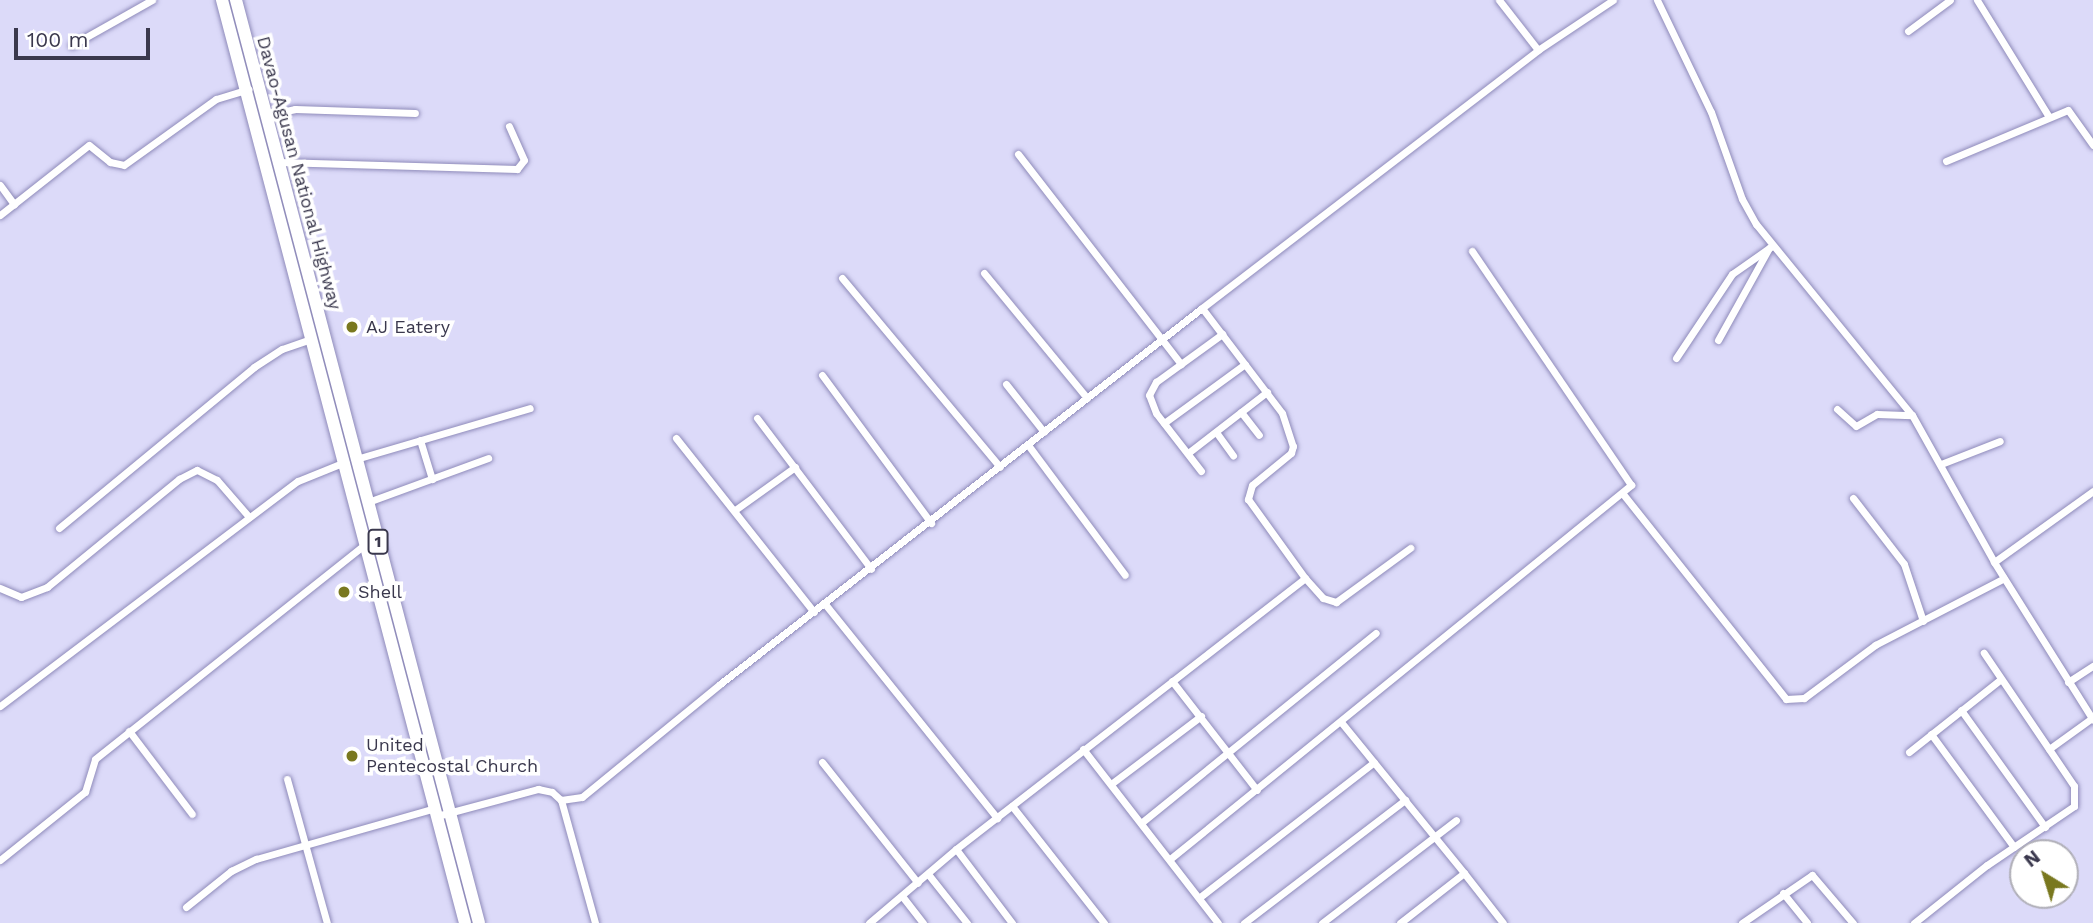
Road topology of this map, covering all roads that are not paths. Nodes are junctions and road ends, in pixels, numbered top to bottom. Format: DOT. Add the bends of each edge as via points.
graph roads {
  1 [pos="152,0"];
  2 [pos="222,0"];
  3 [pos="236,0"];
  4 [pos="1499,0"];
  5 [pos="1613,0"];
  6 [pos="1657,0"];
  7 [pos="1950,0"];
  8 [pos="1977,0"];
  9 [pos="1908,31"];
  10 [pos="72,45"];
  11 [pos="1538,50"];
  12 [pos="259,86"];
  13 [pos="246,90"];
  14 [pos="415,113"];
  15 [pos="267,115"];
  16 [pos="2049,117"];
  17 [pos="509,126"];
  18 [pos="2093,145"];
  19 [pos="1018,154"];
  20 [pos="1946,161"];
  21 [pos="279,162"];
  22 [pos="0,185"];
  23 [pos="14,204"];
  24 [pos="0,215"];
  25 [pos="1770,247"];
  26 [pos="1472,251"];
  27 [pos="984,273"];
  28 [pos="842,278"];
  29 [pos="307,300"];
  30 [pos="1202,308"];
  31 [pos="1222,334"];
  32 [pos="311,339"];
  33 [pos="1718,340"];
  34 [pos="1162,341"];
  35 [pos="1676,358"];
  36 [pos="1181,363"];
  37 [pos="1245,364"];
  38 [pos="822,374"];
  39 [pos="1006,384"];
  40 [pos="1267,392"];
  41 [pos="1087,398"];
  42 [pos="530,408"];
  43 [pos="1837,409"];
  44 [pos="1241,412"];
  45 [pos="1912,415"];
  46 [pos="757,418"];
  47 [pos="1164,423"];
  48 [pos="1044,432"];
  49 [pos="1216,432"];
  50 [pos="1259,435"];
  51 [pos="676,438"];
  52 [pos="420,440"];
  53 [pos="2000,441"];
  54 [pos="1028,445"];
  55 [pos="1188,453"];
  56 [pos="1233,455"];
  57 [pos="488,458"];
  58 [pos="350,461"];
  59 [pos="1941,464"];
  60 [pos="795,467"];
  61 [pos="1000,467"];
  62 [pos="1201,471"];
  63 [pos="432,479"];
  64 [pos="2093,491"];
  65 [pos="1623,494"];
  66 [pos="1853,498"];
  67 [pos="368,502"];
  68 [pos="735,510"];
  69 [pos="249,517"];
  70 [pos="931,523"];
  71 [pos="59,528"];
  72 [pos="371,542"];
  73 [pos="1410,548"];
  74 [pos="1994,562"];
  75 [pos="871,569"];
  76 [pos="1125,575"];
  77 [pos="1305,578"];
  78 [pos="2004,578"];
  79 [pos="0,588"];
  80 [pos="825,604"];
  81 [pos="814,612"];
  82 [pos="1923,621"];
  83 [pos="1376,633"];
  84 [pos="1984,653"];
  85 [pos="2093,666"];
  86 [pos="2001,679"];
  87 [pos="1172,681"];
  88 [pos="2068,682"];
  89 [pos="0,706"];
  90 [pos="1961,710"];
  91 [pos="1201,716"];
  92 [pos="2092,719"];
  93 [pos="1341,722"];
  94 [pos="130,732"];
  95 [pos="1931,734"];
  96 [pos="1083,749"];
  97 [pos="2049,749"];
  98 [pos="1909,752"];
  99 [pos="1228,753"];
  100 [pos="822,762"];
  101 [pos="1374,762"];
  102 [pos="287,779"];
  103 [pos="1111,784"];
  104 [pos="1257,790"];
  105 [pos="561,800"];
  106 [pos="1405,800"];
  107 [pos="1012,806"];
  108 [pos="441,813"];
  109 [pos="192,814"];
  110 [pos="997,818"];
  111 [pos="1456,820"];
  112 [pos="1141,822"];
  113 [pos="2045,827"];
  114 [pos="1434,836"];
  115 [pos="2026,839"];
  116 [pos="2009,840"];
  117 [pos="307,844"];
  118 [pos="956,849"];
  119 [pos="2009,851"];
  120 [pos="1170,859"];
  121 [pos="0,860"];
  122 [pos="1464,873"];
  123 [pos="929,874"];
  124 [pos="918,883"];
  125 [pos="1783,893"];
  126 [pos="902,896"];
  127 [pos="1200,897"];
  128 [pos="186,907"];
  129 [pos="327,923"];
  130 [pos="466,923"];
  131 [pos="479,923"];
  132 [pos="594,923"];
  133 [pos="869,923"];
  134 [pos="923,923"];
  135 [pos="967,923"];
  136 [pos="1012,923"];
  137 [pos="1104,923"];
  138 [pos="1218,923"];
  139 [pos="1244,923"];
  140 [pos="1322,923"];
  141 [pos="1400,923"];
  142 [pos="1503,923"];
  143 [pos="1742,923"];
  144 [pos="1807,923"];
  145 [pos="1853,923"];
  146 [pos="1914,923"];
  1 -- 10 [label="street"];
  2 -- 13 [label="highway, Davao-Agusan National Highway / 1"];
  3 -- 12 [label="highway, Davao-Agusan National Highway / 1"];
  4 -- 11 [label="street"];
  5 -- 11 [label="street"];
  6 -- 25 [label="street" via="1711,112 1742,199"];
  7 -- 9 [label="street"];
  8 -- 16 [label="street"];
  11 -- 30 [label="street"];
  12 -- 13 [label="street"];
  12 -- 15 [label="highway, Davao-Agusan National Highway / 1"];
  13 -- 23 [label="street" via="216,99 124,165 110,162 89,145"];
  13 -- 29 [label="highway, Davao-Agusan National Highway / 1"];
  14 -- 15 [label="street" via="295,109"];
  15 -- 21 [label="highway, Davao-Agusan National Highway / 1"];
  16 -- 18 [label="street" via="2068,110"];
  16 -- 20 [label="street"];
  17 -- 21 [label="street" via="524,160 517,169"];
  19 -- 34 [label="street"];
  21 -- 29 [label="highway, Davao-Agusan National Highway / 1"];
  22 -- 23 [label="street"];
  23 -- 24 [label="street"];
  25 -- 33 [label="street"];
  25 -- 35 [label="street" via="1732,274"];
  25 -- 45 [label="street"];
  26 -- 65 [label="street" via="1630,479"];
  27 -- 41 [label="street"];
  28 -- 61 [label="street"];
  29 -- 32 [label="highway, Davao-Agusan National Highway / 1"];
  29 -- 58 [label="highway, Davao-Agusan National Highway / 1"];
  30 -- 31 [label="street"];
  30 -- 34 [label="street"];
  31 -- 36 [label="street"];
  31 -- 37 [label="street"];
  32 -- 58 [label="highway, Davao-Agusan National Highway / 1"];
  32 -- 71 [label="street" via="282,349 254,367"];
  34 -- 36 [label="street"];
  34 -- 41 [label="street"];
  36 -- 47 [label="street" via="1156,382 1149,395"];
  37 -- 40 [label="street"];
  37 -- 47 [label="street"];
  38 -- 70 [label="street"];
  39 -- 48 [label="street"];
  40 -- 44 [label="street"];
  40 -- 77 [label="street" via="1282,413 1293,446 1252,485 1248,499"];
  41 -- 48 [label="street"];
  42 -- 52 [label="street"];
  43 -- 45 [label="street" via="1856,426 1877,414"];
  44 -- 49 [label="street"];
  44 -- 50 [label="street"];
  45 -- 59 [label="street"];
  46 -- 60 [label="street"];
  47 -- 55 [label="street"];
  48 -- 54 [label="street"];
  49 -- 55 [label="street"];
  49 -- 56 [label="street"];
  51 -- 68 [label="street"];
  52 -- 58 [label="street"];
  52 -- 63 [label="street"];
  53 -- 59 [label="street"];
  54 -- 61 [label="street"];
  54 -- 76 [label="street"];
  55 -- 62 [label="street"];
  57 -- 63 [label="street"];
  58 -- 67 [label="highway, Davao-Agusan National Highway / 1"];
  58 -- 69 [label="street" via="309,474"];
  58 -- 72 [label="highway, Davao-Agusan National Highway / 1"];
  59 -- 74 [label="street"];
  60 -- 68 [label="street"];
  60 -- 75 [label="street"];
  61 -- 70 [label="street"];
  63 -- 67 [label="street"];
  64 -- 74 [label="street"];
  65 -- 82 [label="street" via="1786,699 1804,698 1875,645"];
  65 -- 93 [label="street"];
  66 -- 82 [label="street" via="1904,564"];
  67 -- 72 [label="highway, Davao-Agusan National Highway / 1"];
  68 -- 81 [label="street"];
  69 -- 79 [label="street" via="216,480 197,470 47,587 21,597"];
  69 -- 89 [label="street"];
  70 -- 75 [label="street"];
  72 -- 94 [label="street"];
  72 -- 108 [label="highway, Davao-Agusan National Highway / 1"];
  73 -- 77 [label="street" via="1336,602 1323,598"];
  74 -- 78 [label="street"];
  75 -- 80 [label="street"];
  77 -- 87 [label="street"];
  78 -- 82 [label="street"];
  78 -- 88 [label="street"];
  80 -- 81 [label="street"];
  80 -- 110 [label="street"];
  81 -- 105 [label="street" via="582,797"];
  83 -- 99 [label="street"];
  84 -- 86 [label="street"];
  85 -- 88 [label="street"];
  86 -- 90 [label="street"];
  86 -- 97 [label="street"];
  87 -- 91 [label="street"];
  87 -- 96 [label="street"];
  88 -- 92 [label="street"];
  90 -- 95 [label="street"];
  90 -- 113 [label="street"];
  91 -- 99 [label="street"];
  91 -- 103 [label="street"];
  92 -- 97 [label="street"];
  93 -- 101 [label="street"];
  93 -- 104 [label="street"];
  94 -- 109 [label="street"];
  94 -- 121 [label="street" via="95,759 85,792"];
  95 -- 98 [label="street"];
  95 -- 116 [label="street"];
  96 -- 103 [label="street"];
  96 -- 107 [label="street"];
  97 -- 113 [label="street" via="2074,786 2076,798 2067,813"];
  99 -- 104 [label="street"];
  99 -- 112 [label="street"];
  100 -- 124 [label="street"];
  101 -- 106 [label="street"];
  101 -- 127 [label="street"];
  102 -- 117 [label="street"];
  103 -- 112 [label="street"];
  104 -- 120 [label="street"];
  105 -- 108 [label="street" via="538,789"];
  105 -- 132 [label="street"];
  106 -- 114 [label="street"];
  106 -- 139 [label="street"];
  107 -- 110 [label="street"];
  107 -- 137 [label="street"];
  108 -- 117 [label="street"];
  108 -- 130 [label="highway, Davao-Agusan National Highway / 1"];
  108 -- 131 [label="highway, Davao-Agusan National Highway / 1"];
  110 -- 118 [label="street"];
  111 -- 114 [label="street"];
  112 -- 120 [label="street"];
  113 -- 115 [label="street"];
  114 -- 122 [label="street"];
  114 -- 140 [label="street"];
  117 -- 128 [label="street" via="243,864"];
  117 -- 129 [label="street"];
  118 -- 123 [label="street"];
  118 -- 136 [label="street"];
  119 -- 146 [label="street"];
  120 -- 127 [label="street"];
  122 -- 141 [label="street"];
  122 -- 142 [label="street"];
  123 -- 124 [label="street"];
  123 -- 135 [label="street"];
  124 -- 126 [label="street"];
  125 -- 143 [label="street"];
  125 -- 144 [label="street"];
  125 -- 145 [label="street" via="1816,876"];
  126 -- 133 [label="street"];
  126 -- 134 [label="street"];
  127 -- 138 [label="street"];
}
